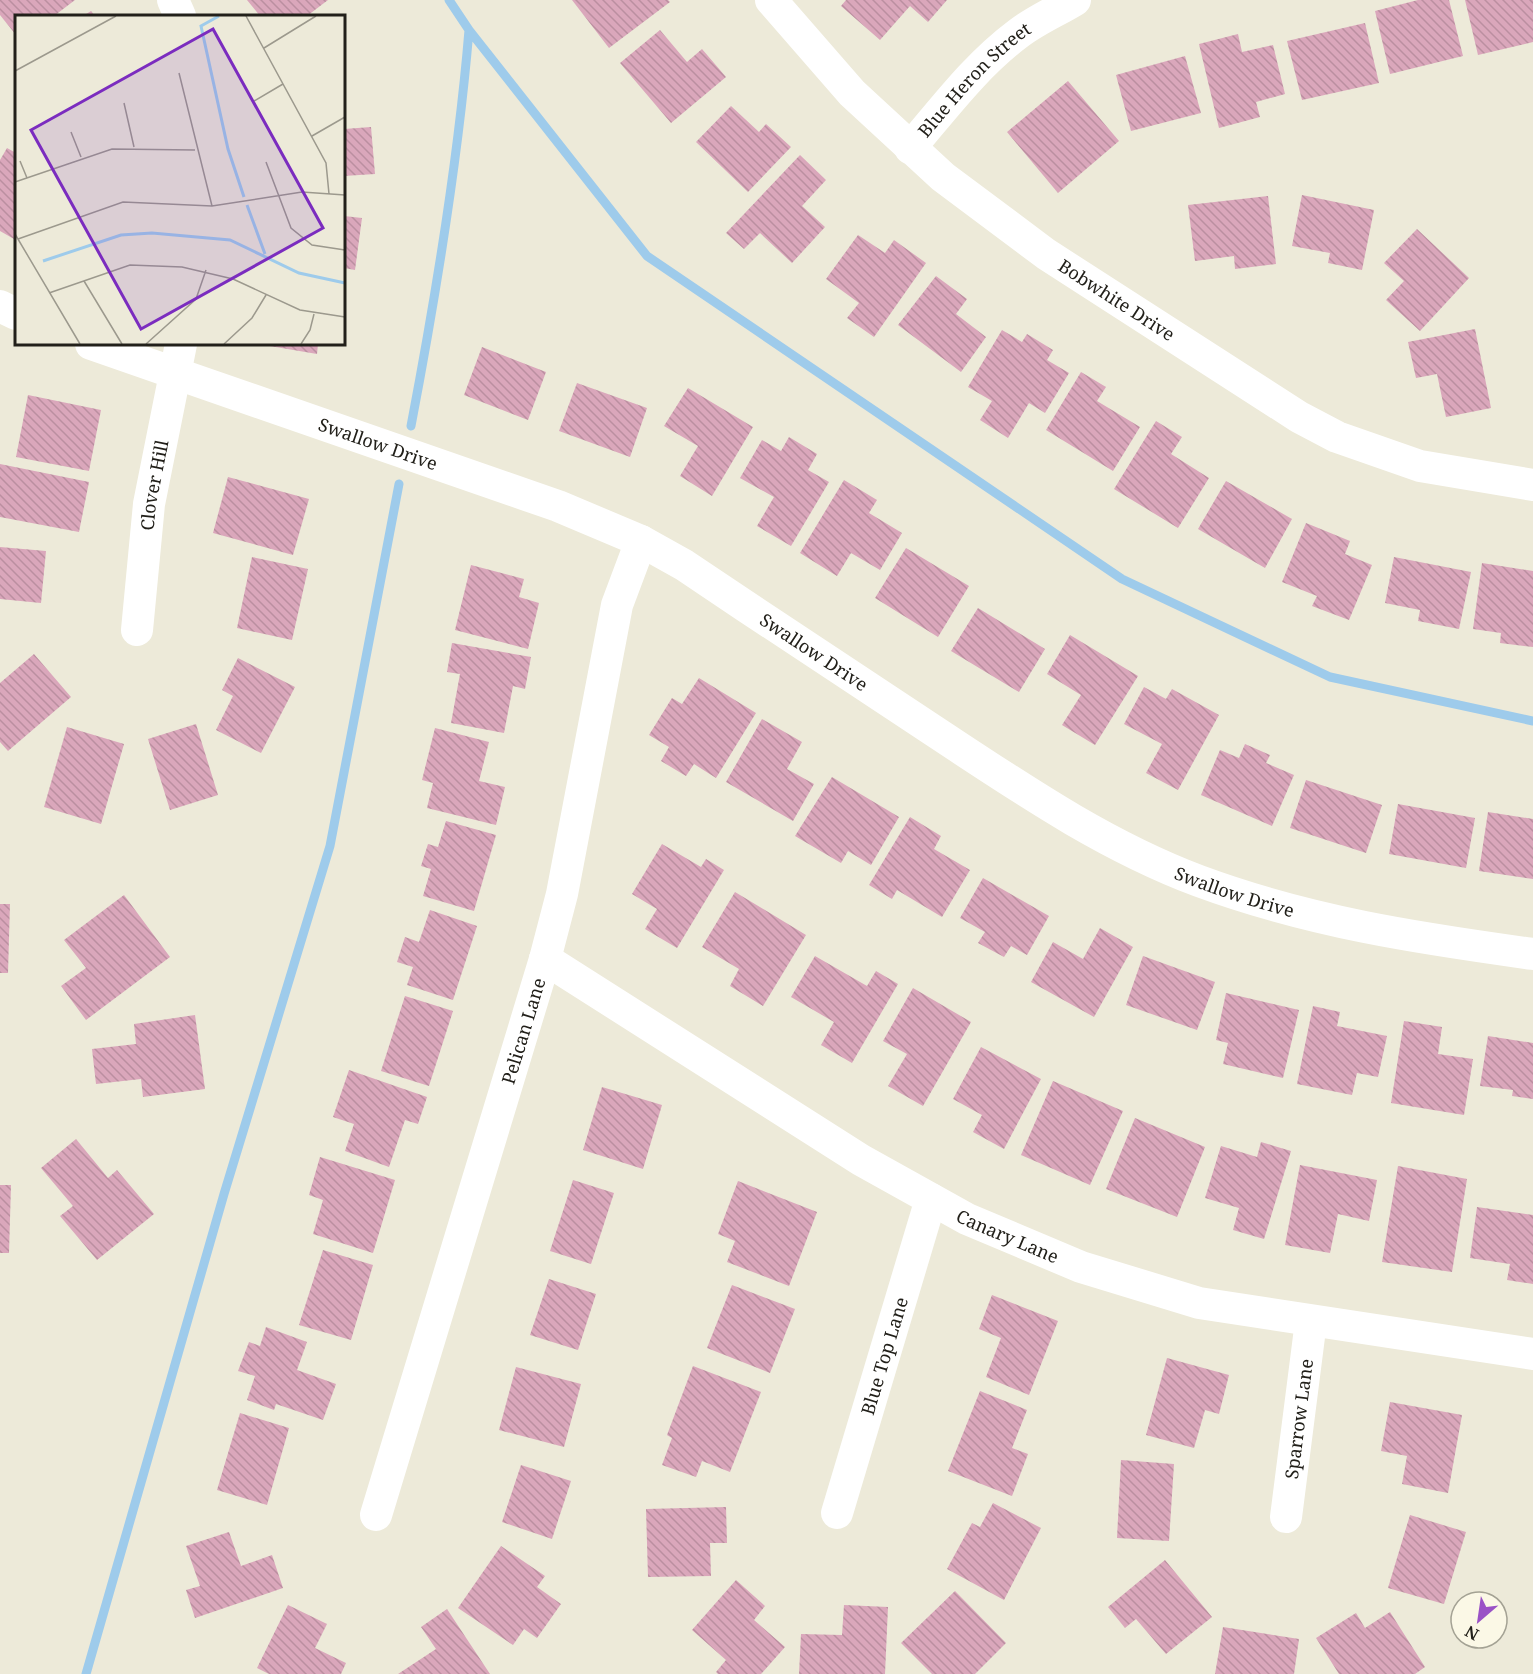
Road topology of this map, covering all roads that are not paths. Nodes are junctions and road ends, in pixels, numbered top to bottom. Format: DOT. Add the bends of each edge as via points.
graph roads {
  1 [pos="173,0"];
  2 [pos="771,0"];
  3 [pos="1075,0"];
  4 [pos="180,15"];
  5 [pos="910,148"];
  6 [pos="0,306"];
  7 [pos="15,314"];
  8 [pos="97,345"];
  9 [pos="178,358"];
  10 [pos="1533,485"];
  11 [pos="641,541"];
  12 [pos="137,630"];
  13 [pos="1533,954"];
  14 [pos="545,959"];
  15 [pos="931,1199"];
  16 [pos="1311,1321"];
  17 [pos="1533,1354"];
  18 [pos="837,1513"];
  19 [pos="376,1515"];
  20 [pos="1286,1517"];
  1 -- 4 [label="street"];
  2 -- 5 [label="street, Bobwhite Drive" via="852,93"];
  3 -- 5 [label="street, Blue Heron Street" via="1021,31 996,51"];
  5 -- 10 [label="street, Bobwhite Drive" via="1046,254 1318,427 1378,454 1420,466"];
  6 -- 7 [label="street"];
  8 -- 9 [label="street, Swallow Drive"];
  9 -- 11 [label="street, Swallow Drive"];
  9 -- 12 [label="street, Clover Hill" via="149,504"];
  11 -- 13 [label="street, Swallow Drive" via="1026,792 1107,839 1197,880 1291,912 1388,934"];
  11 -- 14 [label="street, Pelican Lane" via="617,605 562,894"];
  14 -- 15 [label="street, Canary Lane" via="861,1160"];
  14 -- 19 [label="street, Pelican Lane"];
  15 -- 16 [label="street, Canary Lane" via="967,1219 1081,1267 1199,1303"];
  15 -- 18 [label="street, Blue Top Lane"];
  16 -- 17 [label="street, Canary Lane"];
  16 -- 20 [label="street, Sparrow Lane"];
}
